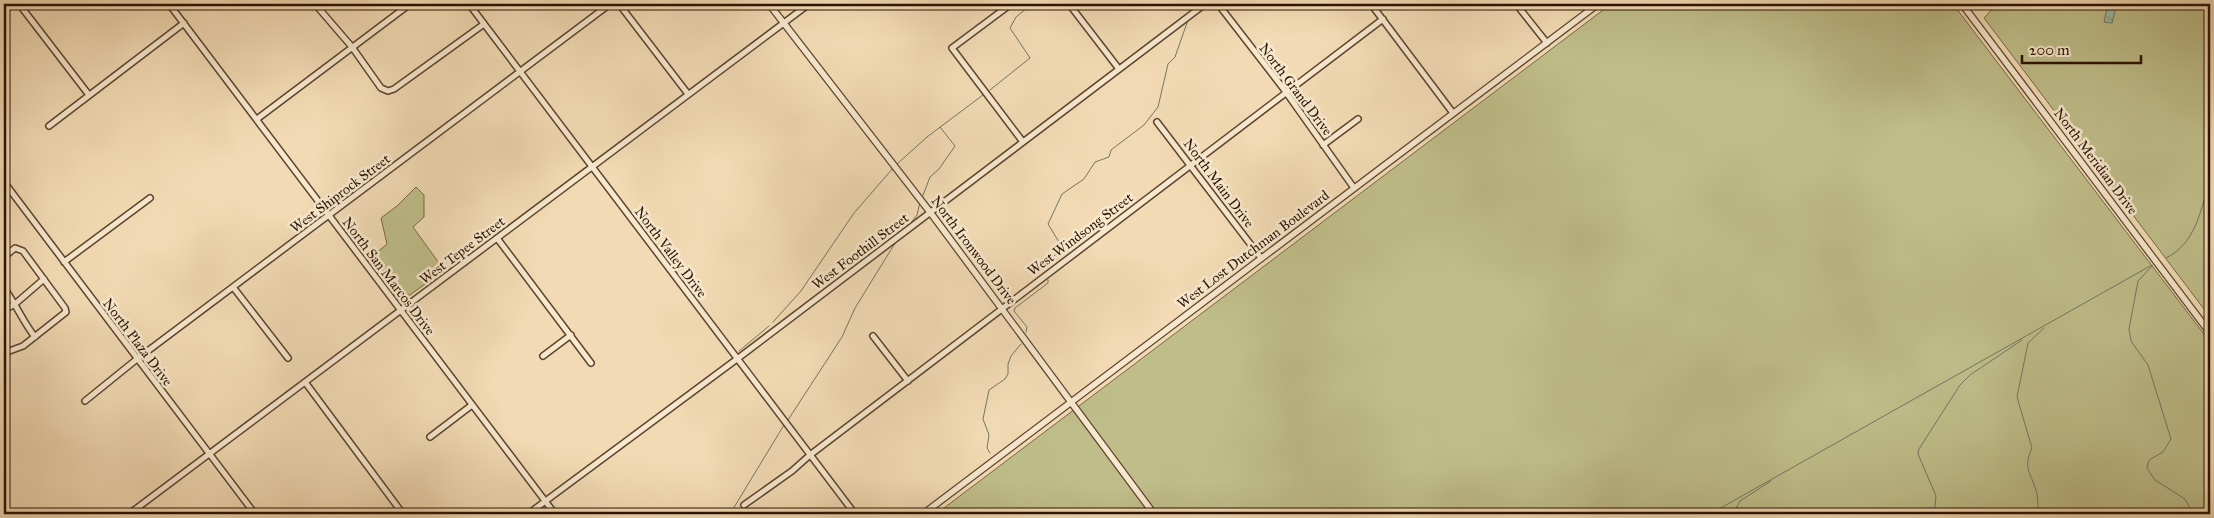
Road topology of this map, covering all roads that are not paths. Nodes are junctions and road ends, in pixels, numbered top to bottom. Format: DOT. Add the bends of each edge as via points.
graph roads {
  1 [pos="12,4"];
  2 [pos="19,4"];
  3 [pos="169,4"];
  4 [pos="315,4"];
  5 [pos="410,4"];
  6 [pos="469,4"];
  7 [pos="610,4"];
  8 [pos="619,4"];
  9 [pos="770,4"];
  10 [pos="809,4"];
  11 [pos="1011,4"];
  12 [pos="1068,4"];
  13 [pos="1205,4"];
  14 [pos="1218,4"];
  15 [pos="1371,4"];
  16 [pos="1516,4"];
  17 [pos="1598,4"];
  18 [pos="1962,4"];
  19 [pos="4,10"];
  20 [pos="1383,19"];
  21 [pos="784,23"];
  22 [pos="184,24"];
  23 [pos="484,24"];
  24 [pos="1546,43"];
  25 [pos="352,48"];
  26 [pos="1119,69"];
  27 [pos="520,71"];
  28 [pos="1286,92"];
  29 [pos="688,94"];
  30 [pos="89,95"];
  31 [pos="1453,113"];
  32 [pos="257,119"];
  33 [pos="1358,119"];
  34 [pos="1157,122"];
  35 [pos="49,126"];
  36 [pos="1023,142"];
  37 [pos="1323,145"];
  38 [pos="1190,164"];
  39 [pos="592,167"];
  40 [pos="4,182"];
  41 [pos="1354,188"];
  42 [pos="150,198"];
  43 [pos="930,212"];
  44 [pos="329,215"];
  45 [pos="497,238"];
  46 [pos="4,257"];
  47 [pos="1262,258"];
  48 [pos="64,262"];
  49 [pos="44,279"];
  50 [pos="233,287"];
  51 [pos="4,288"];
  52 [pos="15,304"];
  53 [pos="1002,308"];
  54 [pos="4,310"];
  55 [pos="401,310"];
  56 [pos="2210,334"];
  57 [pos="570,336"];
  58 [pos="873,336"];
  59 [pos="35,337"];
  60 [pos="4,352"];
  61 [pos="543,356"];
  62 [pos="288,358"];
  63 [pos="137,359"];
  64 [pos="737,359"];
  65 [pos="591,363"];
  66 [pos="908,381"];
  67 [pos="305,382"];
  68 [pos="85,401"];
  69 [pos="1070,403"];
  70 [pos="472,406"];
  71 [pos="430,437"];
  72 [pos="209,454"];
  73 [pos="810,455"];
  74 [pos="545,501"];
  75 [pos="744,505"];
  76 [pos="129,514"];
  77 [pos="255,514"];
  78 [pos="403,514"];
  79 [pos="528,514"];
  80 [pos="555,514"];
  81 [pos="855,514"];
  82 [pos="922,514"];
  83 [pos="1154,514"];
  1 -- 19 [label="main road"];
  2 -- 30 [label="street"];
  3 -- 22 [label="street, North San Marcos Drive"];
  4 -- 25 [label="street"];
  5 -- 25 [label="street"];
  6 -- 23 [label="street, North Valley Drive"];
  7 -- 27 [label="street, West Shiprock Street"];
  8 -- 29 [label="street"];
  9 -- 21 [label="street, North Ironwood Drive"];
  10 -- 21 [label="street, West Tepee Street"];
  11 -- 36 [label="street" via="952,48"];
  12 -- 26 [label="street"];
  13 -- 26 [label="street, West Foothill Street"];
  14 -- 28 [label="street, North Grand Drive"];
  15 -- 20 [label="street"];
  16 -- 24 [label="street"];
  17 -- 24 [label="street, West Lost Dutchman Boulevard"];
  18 -- 56 [label="street, North Meridian Drive"];
  20 -- 28 [label="street, West Windsong Street"];
  20 -- 31 [label="street"];
  21 -- 29 [label="street, West Tepee Street"];
  21 -- 43 [label="street, North Ironwood Drive"];
  22 -- 30 [label="street"];
  22 -- 32 [label="street, North San Marcos Drive"];
  23 -- 25 [label="street" via="388,91 382,88"];
  23 -- 27 [label="street, North Valley Drive"];
  24 -- 31 [label="street, West Lost Dutchman Boulevard"];
  25 -- 32 [label="street"];
  26 -- 36 [label="street, West Foothill Street"];
  27 -- 39 [label="street, North Valley Drive"];
  27 -- 44 [label="street, West Shiprock Street"];
  28 -- 37 [label="street, North Grand Drive"];
  28 -- 38 [label="street, West Windsong Street"];
  29 -- 39 [label="street, West Tepee Street"];
  30 -- 35 [label="street"];
  31 -- 41 [label="street, West Lost Dutchman Boulevard"];
  32 -- 44 [label="street, North San Marcos Drive"];
  33 -- 37 [label="street"];
  34 -- 38 [label="street, North Main Drive"];
  36 -- 43 [label="street, West Foothill Street"];
  37 -- 41 [label="street, North Grand Drive"];
  38 -- 47 [label="street, North Main Drive"];
  38 -- 53 [label="street, West Windsong Street"];
  39 -- 45 [label="street, West Tepee Street"];
  39 -- 64 [label="street, North Valley Drive"];
  40 -- 48 [label="street, North Plaza Drive"];
  41 -- 47 [label="street, West Lost Dutchman Boulevard"];
  42 -- 48 [label="street"];
  43 -- 53 [label="street, North Ironwood Drive"];
  43 -- 64 [label="street, West Foothill Street"];
  44 -- 50 [label="street, West Shiprock Street"];
  44 -- 55 [label="street, North San Marcos Drive"];
  45 -- 55 [label="street, West Tepee Street"];
  45 -- 57 [label="street"];
  46 -- 49 [label="street" via="19,248"];
  47 -- 69 [label="street, West Lost Dutchman Boulevard"];
  48 -- 63 [label="street, North Plaza Drive"];
  49 -- 52 [label="street"];
  49 -- 59 [label="street" via="66,312"];
  50 -- 62 [label="street"];
  50 -- 63 [label="street, West Shiprock Street"];
  51 -- 52 [label="street"];
  52 -- 54 [label="street"];
  52 -- 59 [label="street"];
  53 -- 66 [label="street, West Windsong Street"];
  53 -- 69 [label="street, North Ironwood Drive"];
  55 -- 67 [label="street, West Tepee Street"];
  55 -- 70 [label="street, North San Marcos Drive"];
  57 -- 61 [label="street"];
  57 -- 65 [label="street"];
  58 -- 66 [label="street"];
  59 -- 60 [label="street" via="23,346"];
  63 -- 68 [label="street, West Shiprock Street"];
  63 -- 72 [label="street, North Plaza Drive"];
  64 -- 73 [label="street, North Valley Drive"];
  64 -- 74 [label="street, West Foothill Street"];
  66 -- 73 [label="street, West Windsong Street"];
  67 -- 72 [label="street, West Tepee Street"];
  67 -- 78 [label="street"];
  69 -- 82 [label="street, West Lost Dutchman Boulevard"];
  69 -- 83 [label="street, North Ironwood Drive"];
  70 -- 71 [label="street"];
  70 -- 74 [label="street, North San Marcos Drive"];
  72 -- 76 [label="street, West Tepee Street"];
  72 -- 77 [label="street, North Plaza Drive"];
  73 -- 75 [label="street, West Windsong Street"];
  73 -- 81 [label="street, North Valley Drive"];
  74 -- 79 [label="street, West Foothill Street"];
  74 -- 80 [label="street, North San Marcos Drive"];
}
